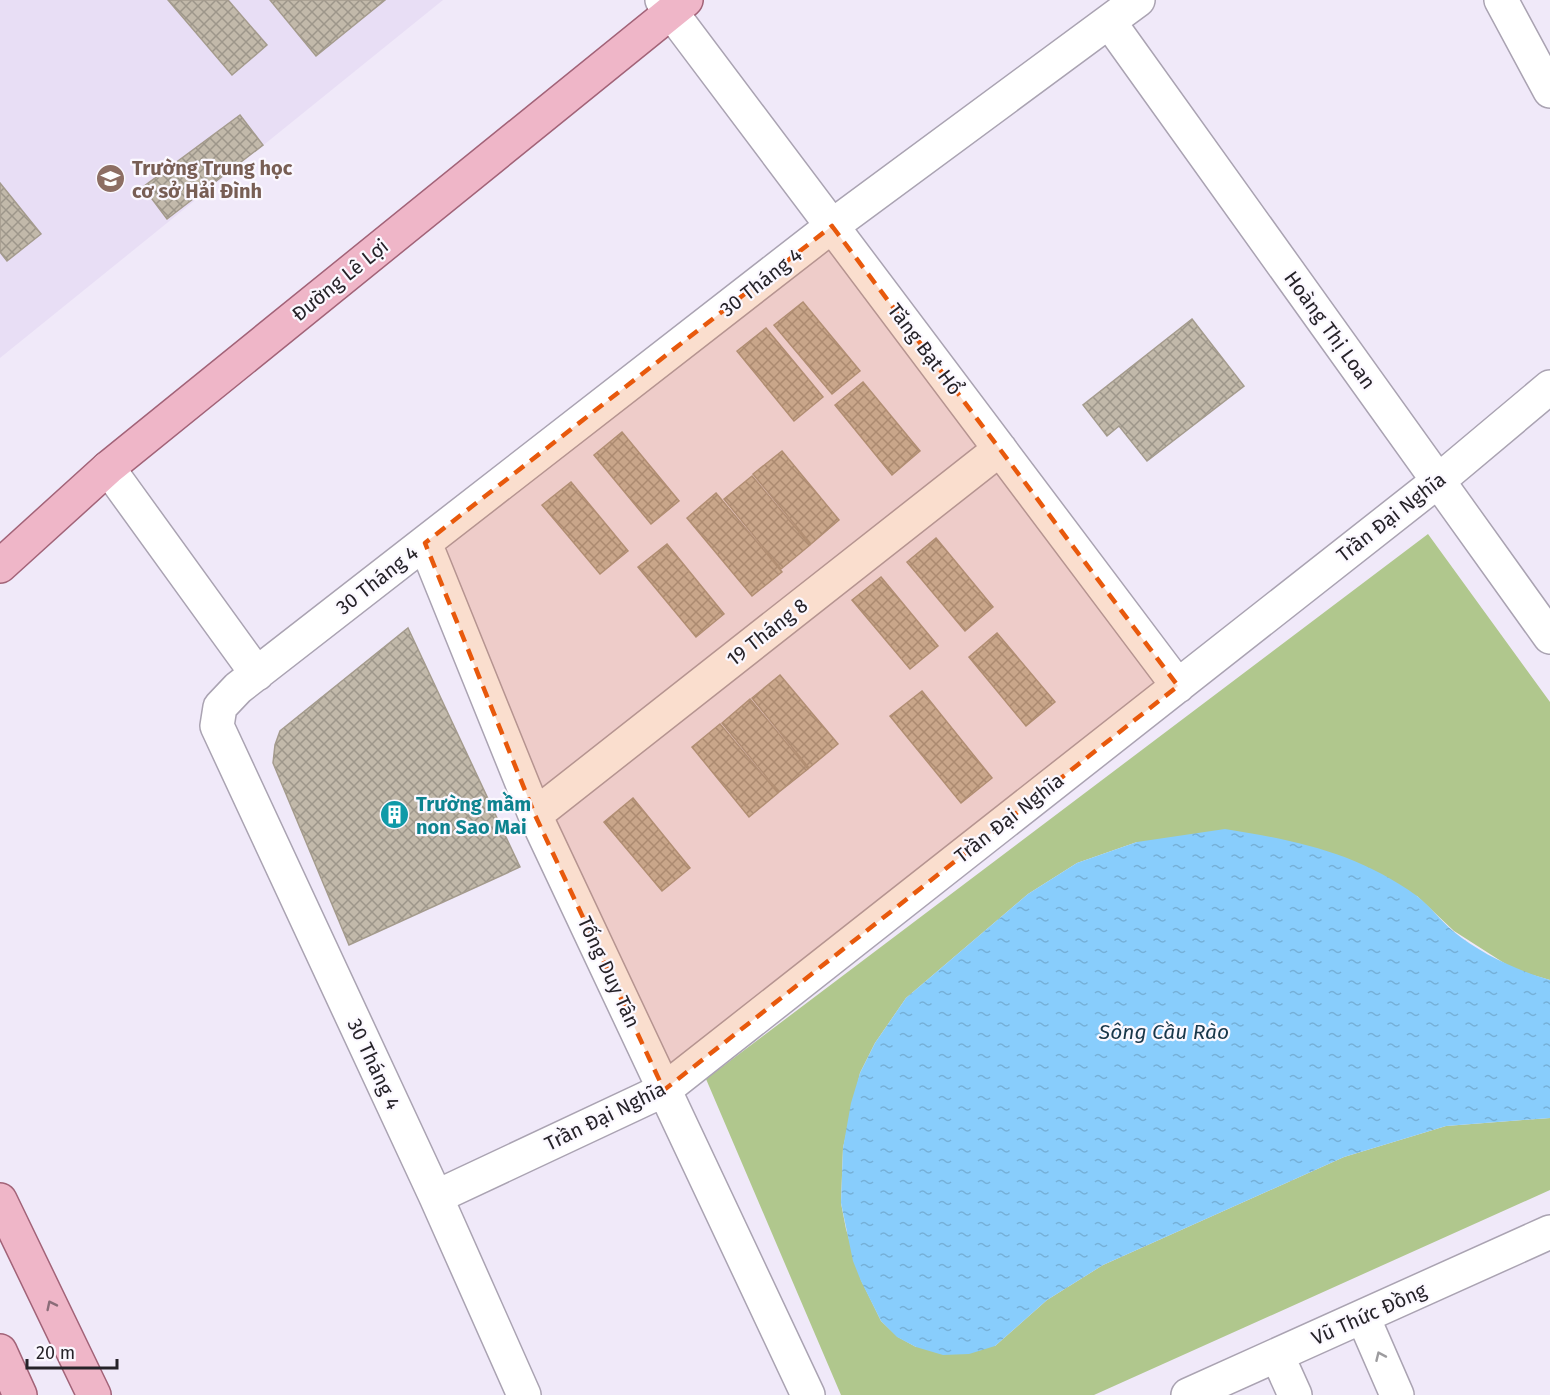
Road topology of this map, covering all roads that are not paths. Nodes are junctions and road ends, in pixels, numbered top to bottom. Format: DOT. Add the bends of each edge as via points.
graph roads {
  1 [pos="1138,0"];
  2 [pos="1501,0"];
  3 [pos="673,4"];
  4 [pos="1110,23"];
  5 [pos="1550,91"];
  6 [pos="832,226"];
  7 [pos="1550,387"];
  8 [pos="1000,449"];
  9 [pos="108,468"];
  10 [pos="1438,481"];
  11 [pos="425,543"];
  12 [pos="0,566"];
  13 [pos="1550,637"];
  14 [pos="258,674"];
  15 [pos="1178,686"];
  16 [pos="535,816"];
  17 [pos="664,1090"];
  18 [pos="436,1197"];
  19 [pos="0,1200"];
  20 [pos="1550,1232"];
  21 [pos="1362,1317"];
  22 [pos="0,1351"];
  23 [pos="1277,1355"];
  24 [pos="20,1395"];
  25 [pos="94,1395"];
  26 [pos="524,1395"];
  27 [pos="808,1395"];
  28 [pos="1188,1395"];
  29 [pos="1295,1395"];
  30 [pos="1397,1395"];
  1 -- 4 [label="street, 30 Tháng 4"];
  2 -- 5 [label="street"];
  3 -- 6 [label="street, Tăng Bạt Hổ"];
  3 -- 9 [label="main road, Đường Lê Lợi"];
  4 -- 6 [label="street, 30 Tháng 4"];
  4 -- 10 [label="street, Hoàng Thị Loan"];
  6 -- 8 [label="street, Tăng Bạt Hổ"];
  6 -- 11 [label="street, 30 Tháng 4"];
  7 -- 10 [label="street, Trần Đại Nghĩa"];
  8 -- 15 [label="street, Tăng Bạt Hổ"];
  8 -- 16 [label="street, 19 Tháng 8"];
  9 -- 12 [label="main road, Đường Lê Lợi"];
  9 -- 14 [label="street"];
  10 -- 13 [label="street, Hoàng Thị Loan"];
  10 -- 15 [label="street, Trần Đại Nghĩa"];
  11 -- 14 [label="street, 30 Tháng 4"];
  11 -- 16 [label="street, Tống Duy Tân"];
  14 -- 18 [label="street, 30 Tháng 4" via="220,707 217,726"];
  15 -- 17 [label="street, Trần Đại Nghĩa"];
  16 -- 17 [label="street, Tống Duy Tân"];
  17 -- 18 [label="street, Trần Đại Nghĩa"];
  17 -- 27 [label="street, Tống Duy Tân"];
  18 -- 26 [label="street, 30 Tháng 4"];
  25 -- 19 [label="main road, one-way"];
  20 -- 21 [label="street, Vũ Thức Đồng"];
  21 -- 23 [label="street, Vũ Thức Đồng"];
  30 -- 21 [label="street, one-way"];
  22 -- 24 [label="main road"];
  23 -- 28 [label="street, Vũ Thức Đồng"];
  23 -- 29 [label="street"];
}
